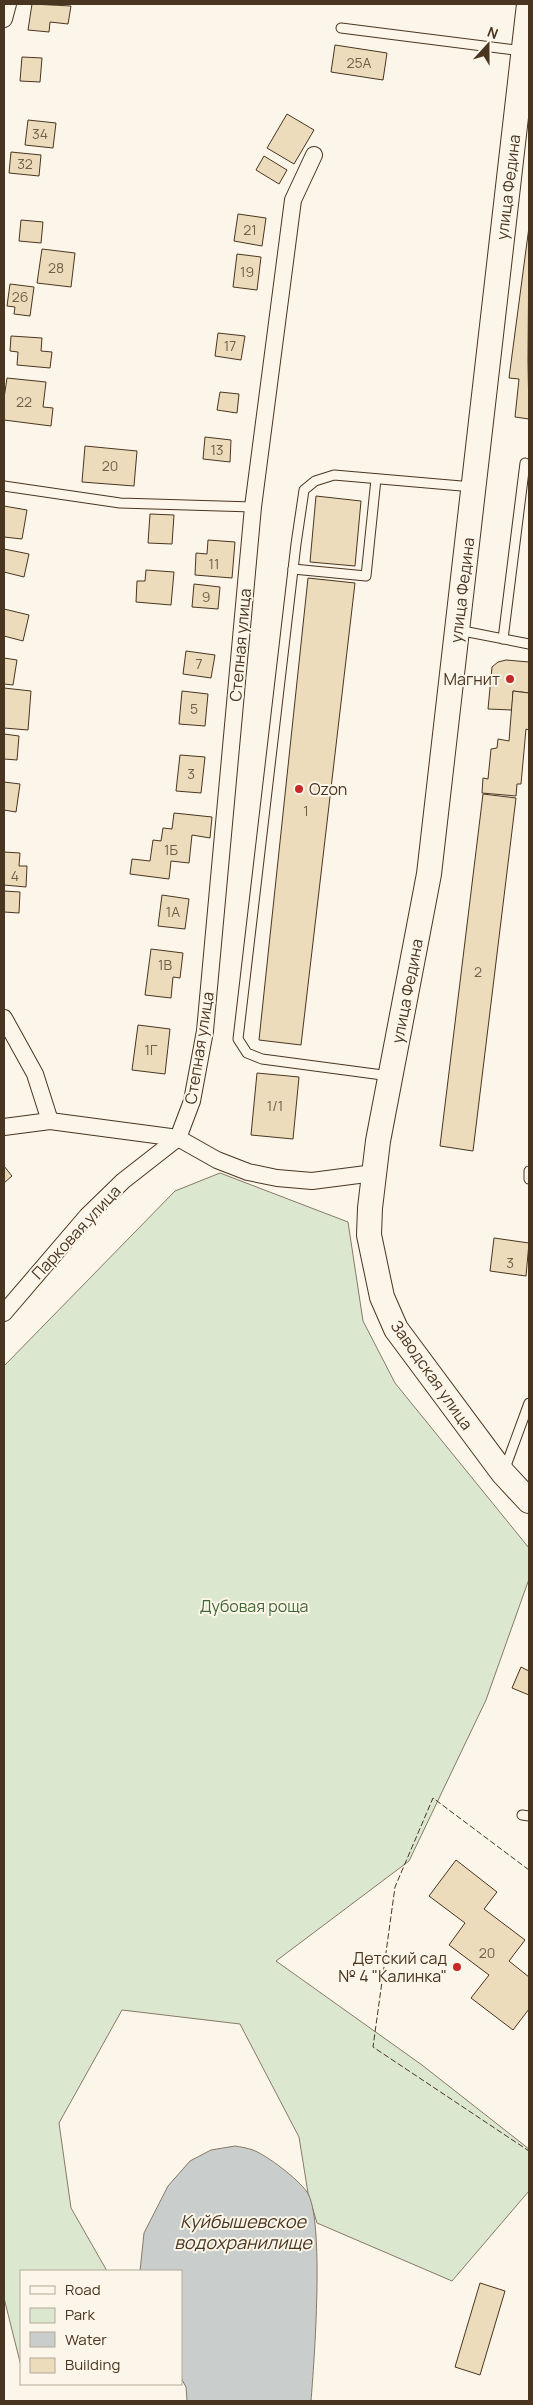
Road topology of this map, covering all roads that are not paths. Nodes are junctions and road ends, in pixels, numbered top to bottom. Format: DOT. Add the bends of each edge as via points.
graph roads {
  1 [pos="8,4"];
  2 [pos="529,4"];
  3 [pos="4,19"];
  4 [pos="341,28"];
  5 [pos="526,51"];
  6 [pos="314,155"];
  7 [pos="525,463"];
  8 [pos="376,479"];
  9 [pos="4,486"];
  10 [pos="474,487"];
  11 [pos="253,507"];
  12 [pos="293,569"];
  13 [pos="458,630"];
  14 [pos="503,639"];
  15 [pos="529,644"];
  16 [pos="4,1018"];
  17 [pos="390,1076"];
  18 [pos="50,1121"];
  19 [pos="4,1127"];
  20 [pos="178,1138"];
  21 [pos="529,1171"];
  22 [pos="374,1173"];
  23 [pos="529,1180"];
  24 [pos="4,1313"];
  25 [pos="529,1403"];
  26 [pos="503,1473"];
  27 [pos="529,1501"];
  1 -- 3 [label="street"];
  2 -- 5 [label="main road, улица Федина"];
  4 -- 5 [label="lane"];
  5 -- 10 [label="main road, улица Федина"];
  6 -- 11 [label="street, Степная улица" via="293,200"];
  7 -- 14 [label="lane"];
  8 -- 10 [label="lane"];
  8 -- 12 [label="lane" via="334,475 315,481 304,490"];
  8 -- 12 [label="lane" via="366,576"];
  9 -- 11 [label="lane" via="120,502"];
  10 -- 13 [label="main road, улица Федина"];
  11 -- 20 [label="street, Степная улица" via="205,1031 192,1101"];
  12 -- 17 [label="lane" via="238,1039 247,1053 262,1059"];
  13 -- 14 [label="lane"];
  13 -- 17 [label="main road, улица Федина" via="429,874"];
  14 -- 15 [label="lane"];
  16 -- 18 [label="street" via="35,1074"];
  17 -- 22 [label="main road, улица Федина"];
  18 -- 19 [label="street"];
  18 -- 20 [label="street"];
  20 -- 22 [label="street" via="217,1160 248,1172 277,1178 312,1180"];
  20 -- 24 [label="street, Парковая улица" via="123,1181 87,1216"];
  21 -- 23 [label="lane"];
  22 -- 26 [label="main road, Заводская улица" via="369,1235 382,1297 396,1329"];
  25 -- 26 [label="lane"];
  26 -- 27 [label="main road, Заводская улица"];
}
